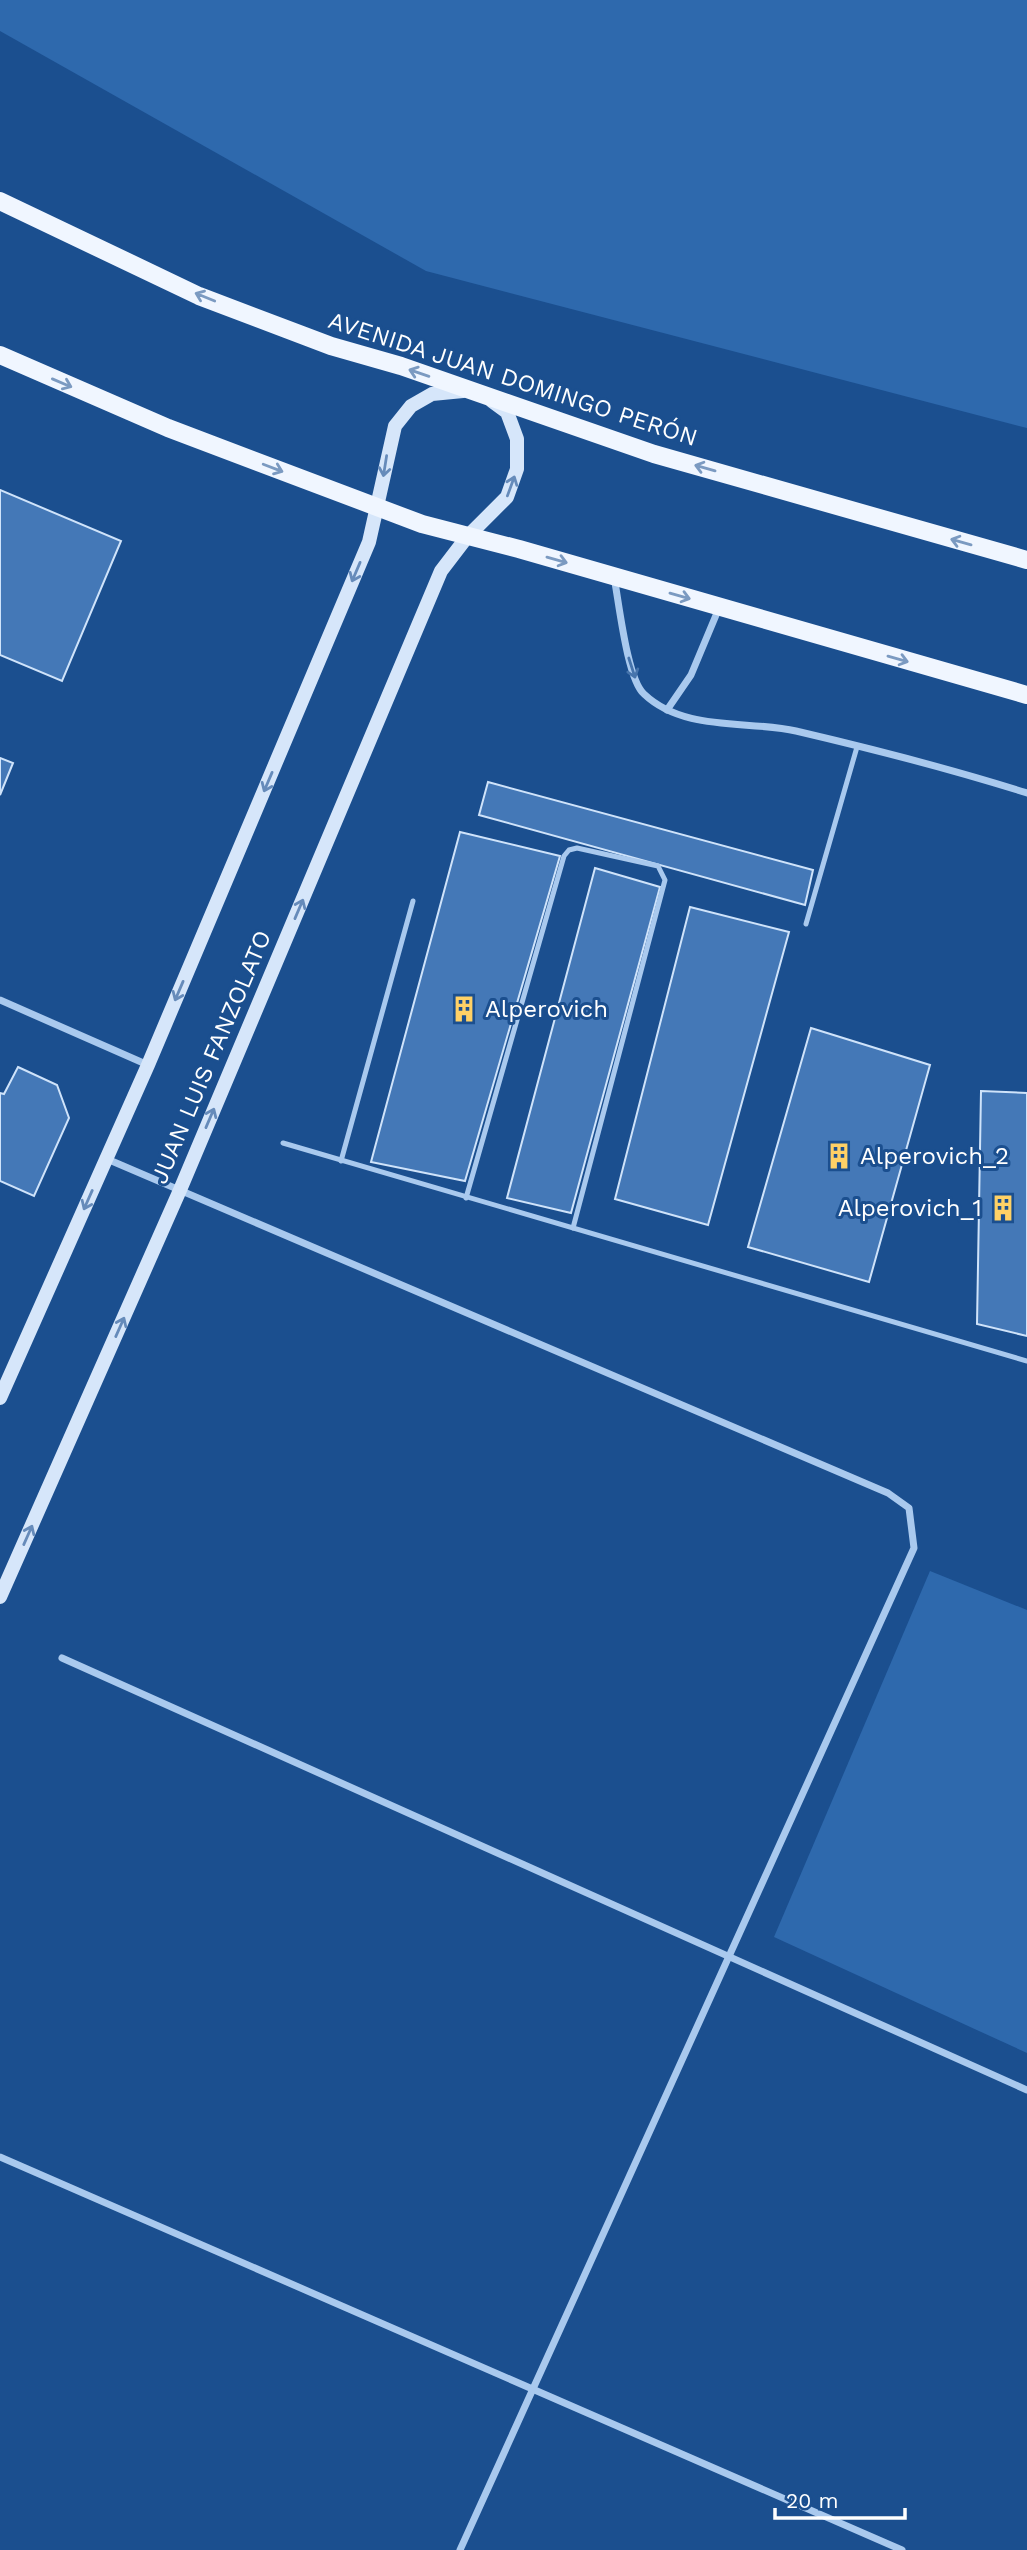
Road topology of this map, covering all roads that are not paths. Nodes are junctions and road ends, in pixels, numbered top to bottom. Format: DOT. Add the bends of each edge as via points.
graph roads {
  1 [pos="0,201"];
  2 [pos="0,355"];
  3 [pos="482,394"];
  4 [pos="379,508"];
  5 [pos="467,537"];
  6 [pos="1027,560"];
  7 [pos="614,577"];
  8 [pos="719,607"];
  9 [pos="1027,695"];
  10 [pos="667,710"];
  11 [pos="857,747"];
  12 [pos="1027,793"];
  13 [pos="413,901"];
  14 [pos="806,924"];
  15 [pos="0,1000"];
  16 [pos="148,1065"];
  17 [pos="284,1143"];
  18 [pos="107,1159"];
  19 [pos="341,1161"];
  20 [pos="180,1190"];
  21 [pos="466,1198"];
  22 [pos="573,1228"];
  23 [pos="1027,1361"];
  24 [pos="2,1390"];
  25 [pos="0,1597"];
  26 [pos="62,1658"];
  27 [pos="729,1957"];
  28 [pos="1027,2090"];
  29 [pos="0,2157"];
  30 [pos="533,2389"];
  31 [pos="460,2550"];
  32 [pos="902,2550"];
  3 -- 1 [label="main road, AVENIDA JUAN DOMINGO PERÓN, one-way" via="331,346 200,296"];
  2 -- 4 [label="main road, one-way" via="168,428"];
  3 -- 4 [label="street, one-way" via="457,390 432,394 411,406 395,426 387,450"];
  5 -- 3 [label="street, one-way" via="507,497 517,469 517,439 508,412"];
  6 -- 3 [label="main road, AVENIDA JUAN DOMINGO PERÓN, one-way" via="654,454"];
  4 -- 5 [label="main road"];
  4 -- 16 [label="street, one-way" via="369,542"];
  5 -- 7 [label="main road, one-way"];
  20 -- 5 [label="street, JUAN LUIS FANZOLATO, one-way" via="442,571"];
  7 -- 8 [label="main road, one-way"];
  7 -- 10 [label="street, one-way" via="630,666 642,693"];
  8 -- 9 [label="main road, one-way"];
  8 -- 10 [label="street" via="691,675"];
  10 -- 11 [label="street" via="703,721 793,730"];
  11 -- 12 [label="street"];
  11 -- 14 [label="lane"];
  13 -- 19 [label="lane"];
  15 -- 16 [label="street"];
  16 -- 18 [label="street"];
  17 -- 19 [label="lane"];
  18 -- 20 [label="street"];
  18 -- 24 [label="street, one-way"];
  19 -- 21 [label="lane"];
  25 -- 20 [label="street, JUAN LUIS FANZOLATO, one-way"];
  20 -- 27 [label="street" via="875,1487 909,1508 914,1548"];
  21 -- 22 [label="lane"];
  21 -- 22 [label="lane" via="564,856 577,848 658,866 665,880"];
  22 -- 23 [label="lane"];
  26 -- 27 [label="street"];
  27 -- 28 [label="street"];
  27 -- 30 [label="street"];
  29 -- 30 [label="street"];
  30 -- 31 [label="street"];
  30 -- 32 [label="street"];
}
